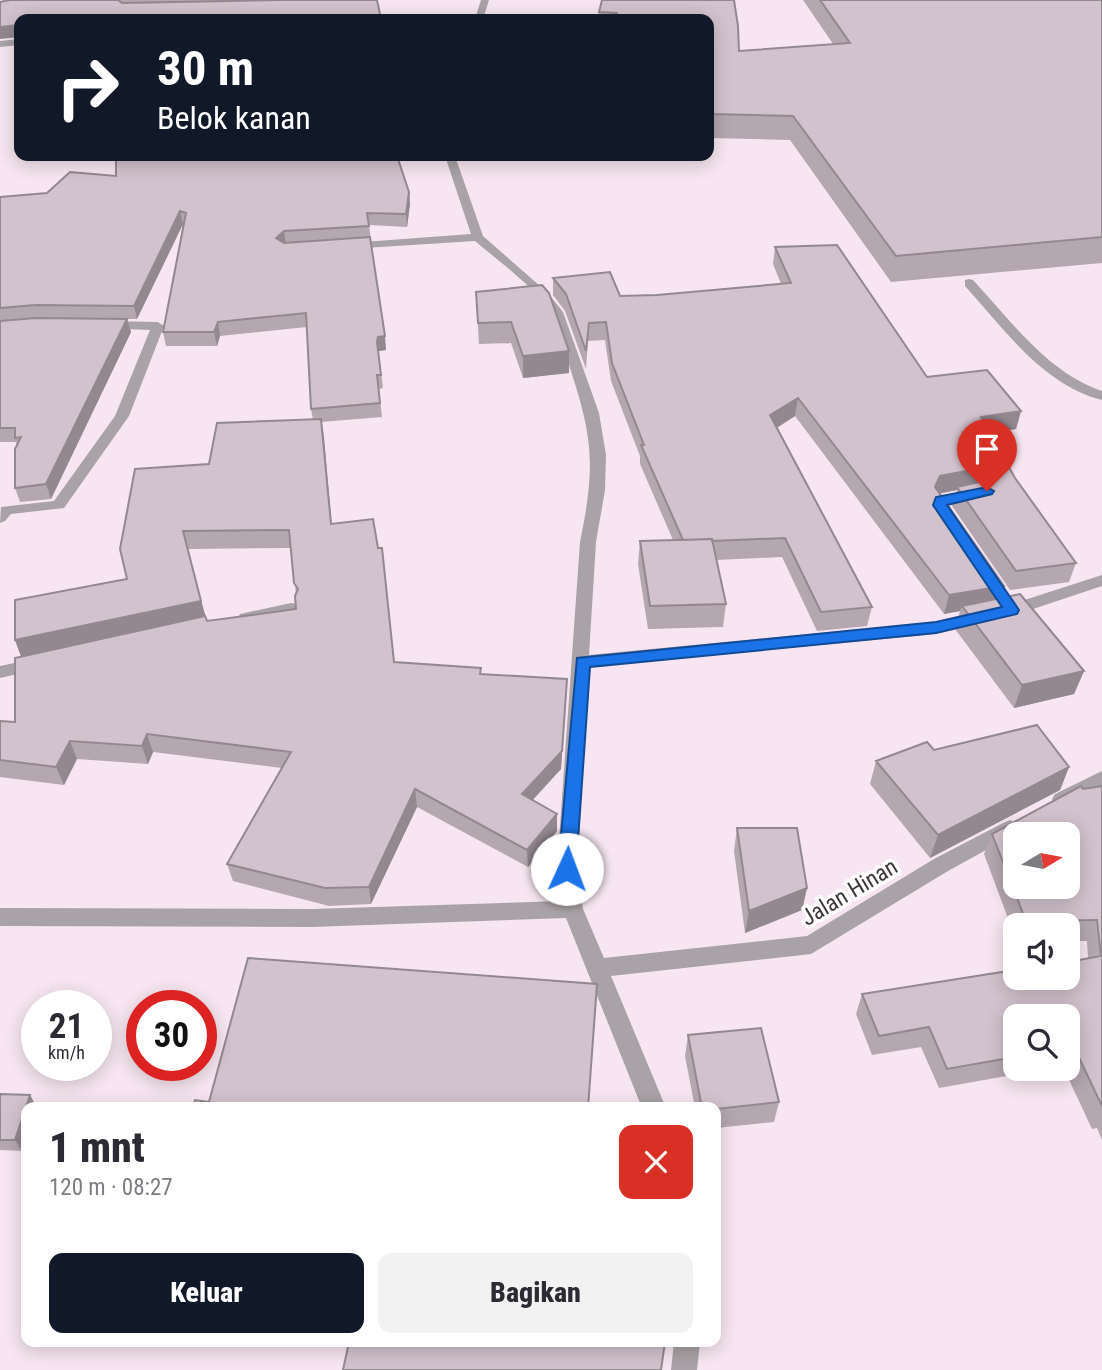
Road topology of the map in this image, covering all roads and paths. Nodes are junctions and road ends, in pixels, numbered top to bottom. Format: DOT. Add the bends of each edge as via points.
graph roads {
  1 [pos="452,161"];
  2 [pos="478,237"];
  3 [pos="342,247"];
  4 [pos="969,283"];
  5 [pos="88,324"];
  6 [pos="1102,396"];
  7 [pos="987,491"];
  8 [pos="0,518"];
  9 [pos="958,532"];
  10 [pos="1102,580"];
  11 [pos="291,608"];
  12 [pos="223,623"];
  13 [pos="51,661"];
  14 [pos="582,662"];
  15 [pos="0,672"];
  16 [pos="1102,778"];
  17 [pos="573,909"];
  18 [pos="0,917"];
  19 [pos="597,968"];
  20 [pos="652,1102"];
  21 [pos="686,1347"];
  22 [pos="684,1370"];
  1 -- 2 [label="street"];
  2 -- 3 [label="street"];
  2 -- 14 [label="street" via="557,312 592,413 600,455 588,542"];
  4 -- 6 [label="street" via="1061,376"];
  5 -- 8 [label="street" via="158,326 122,416 59,505 6,510"];
  7 -- 9 [label="street" via="941,500"];
  10 -- 14 [label="street" via="936,628"];
  11 -- 12 [label="street"];
  13 -- 15 [label="street"];
  14 -- 17 [label="street" via="568,835"];
  16 -- 19 [label="street, Jalan Hinan" via="941,865 811,945"];
  17 -- 18 [label="street" via="312,918"];
  17 -- 19 [label="street"];
  19 -- 20 [label="street"];
  21 -- 22 [label="street"];
}
